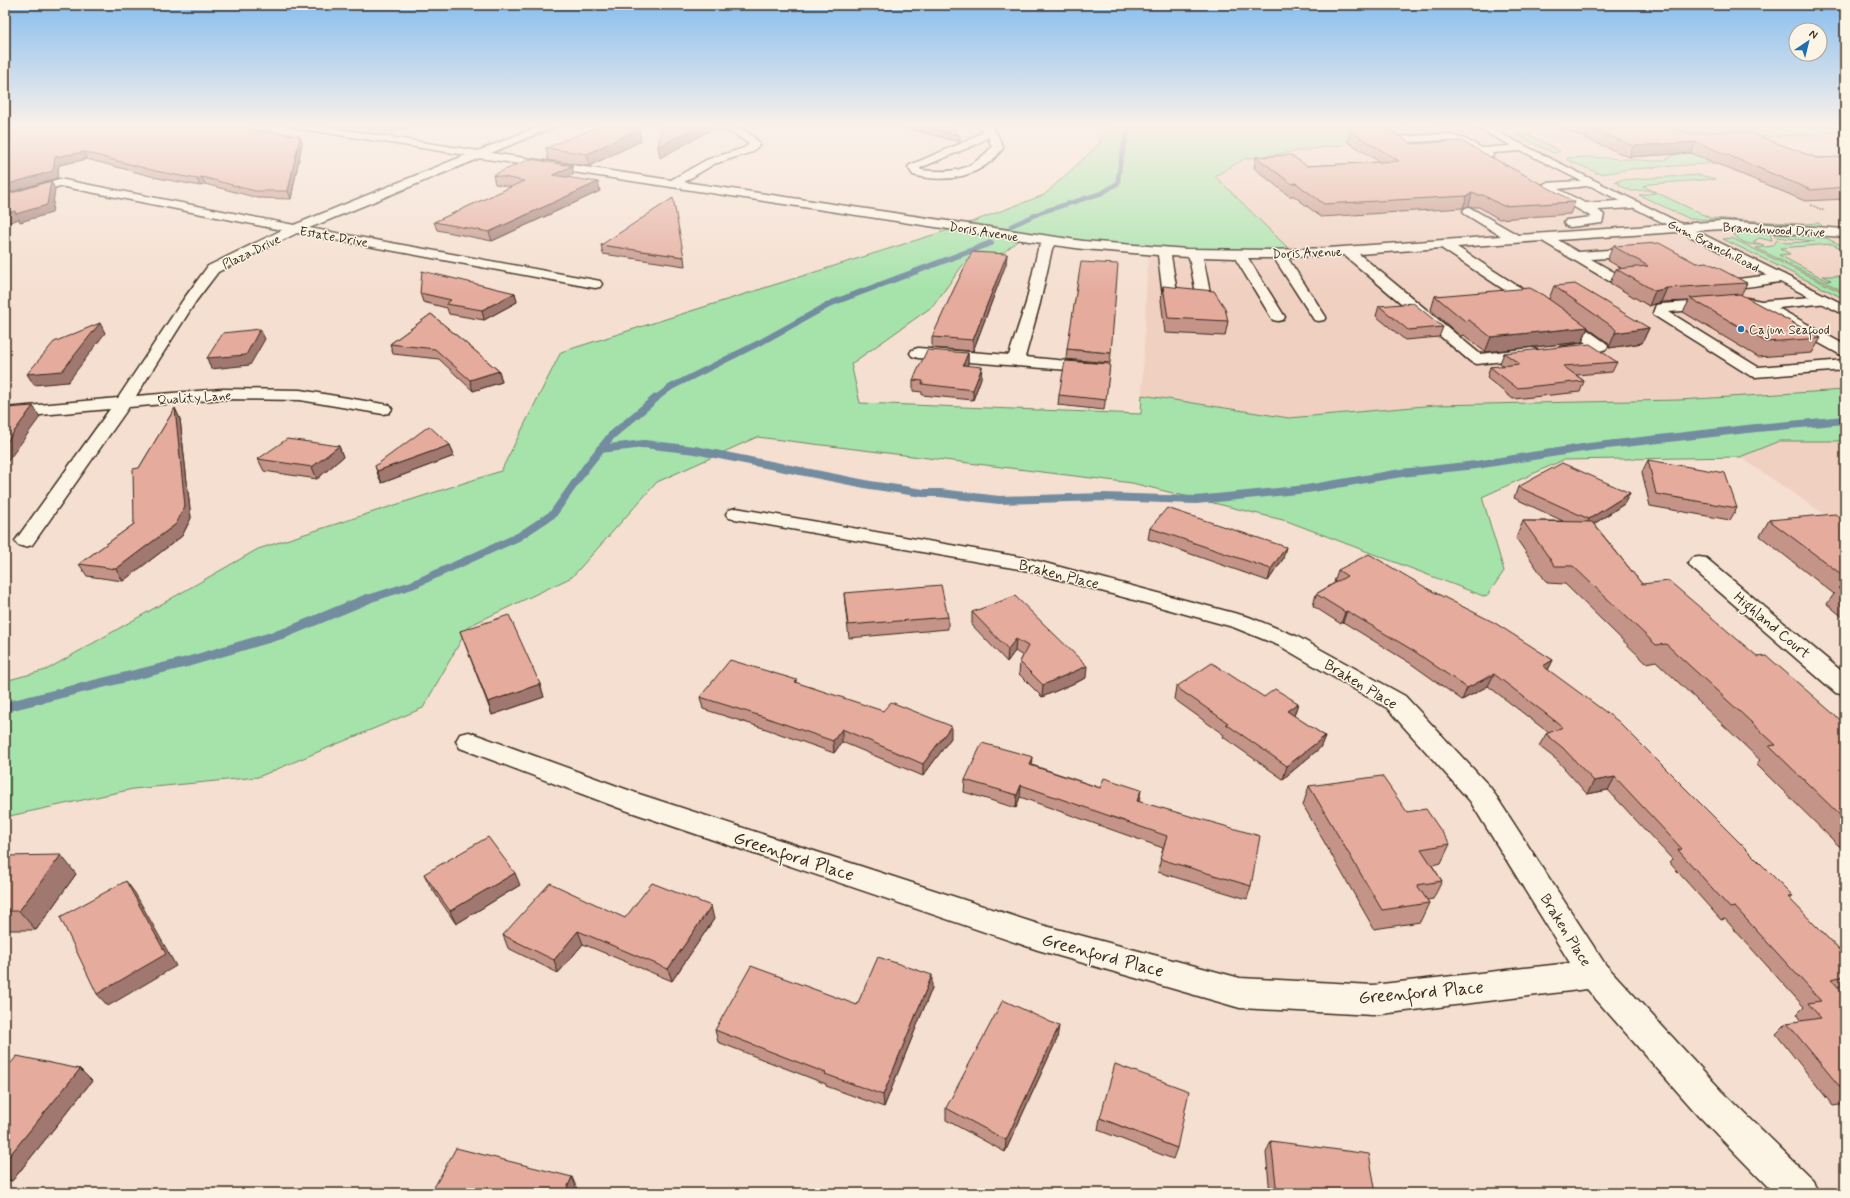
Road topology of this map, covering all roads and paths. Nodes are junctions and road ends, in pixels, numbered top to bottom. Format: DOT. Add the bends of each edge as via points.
graph roads {
  1 [pos="412,181"];
  2 [pos="659,181"];
  3 [pos="677,181"];
  4 [pos="1589,181"];
  5 [pos="673,183"];
  6 [pos="1593,183"];
  7 [pos="5,199"];
  8 [pos="1632,204"];
  9 [pos="1811,205"];
  10 [pos="1585,207"];
  11 [pos="1469,211"];
  12 [pos="1830,213"];
  13 [pos="1583,222"];
  14 [pos="1560,223"];
  15 [pos="1678,227"];
  16 [pos="295,229"];
  17 [pos="1845,232"];
  18 [pos="1514,233"];
  19 [pos="1605,233"];
  20 [pos="1544,237"];
  21 [pos="1050,241"];
  22 [pos="1443,244"];
  23 [pos="1346,250"];
  24 [pos="1164,251"];
  25 [pos="1655,251"];
  26 [pos="1195,253"];
  27 [pos="1240,253"];
  28 [pos="1277,253"];
  29 [pos="1576,256"];
  30 [pos="1701,270"];
  31 [pos="1614,278"];
  32 [pos="1780,278"];
  33 [pos="595,284"];
  34 [pos="1727,284"];
  35 [pos="1746,293"];
  36 [pos="1204,298"];
  37 [pos="1218,300"];
  38 [pos="1823,300"];
  39 [pos="1761,305"];
  40 [pos="1845,311"];
  41 [pos="1278,317"];
  42 [pos="1319,317"];
  43 [pos="1845,351"];
  44 [pos="918,353"];
  45 [pos="1016,360"];
  46 [pos="1845,365"];
  47 [pos="1107,368"];
  48 [pos="124,402"];
  49 [pos="383,409"];
  50 [pos="5,413"];
  51 [pos="736,514"];
  52 [pos="25,541"];
  53 [pos="1698,563"];
  54 [pos="1845,687"];
  55 [pos="468,741"];
  56 [pos="1594,974"];
  57 [pos="1800,1193"];
  1 -- 16 [label="street, Plaza Drive"];
  2 -- 5 [label="street, Doris Avenue"];
  3 -- 5 [label="street"];
  4 -- 6 [label="street, Gum Branch Road"];
  5 -- 21 [label="street, Doris Avenue"];
  6 -- 8 [label="street, Gum Branch Road"];
  6 -- 10 [label="street" via="1542,185"];
  7 -- 16 [label="street, Estate Drive" via="59,182"];
  8 -- 10 [label="street"];
  8 -- 15 [label="street, Gum Branch Road"];
  9 -- 12 [label="path"];
  10 -- 13 [label="street" via="1598,215 1598,220"];
  11 -- 18 [label="street" via="1497,228"];
  13 -- 14 [label="street"];
  13 -- 19 [label="street"];
  15 -- 17 [label="street, Branchwood Drive" via="1733,225"];
  15 -- 19 [label="street, Doris Avenue"];
  15 -- 32 [label="street, Gum Branch Road"];
  16 -- 33 [label="street, Estate Drive"];
  16 -- 48 [label="street, Plaza Drive" via="213,269"];
  18 -- 20 [label="street, Doris Avenue"];
  18 -- 22 [label="street, Doris Avenue"];
  19 -- 20 [label="street, Doris Avenue"];
  20 -- 29 [label="street"];
  21 -- 24 [label="street, Doris Avenue"];
  21 -- 45 [label="street" via="1045,249"];
  22 -- 23 [label="street, Doris Avenue"];
  22 -- 23 [label="street" via="1511,288 1543,305 1600,346 1477,359"];
  23 -- 28 [label="street, Doris Avenue"];
  24 -- 26 [label="street, Doris Avenue"];
  24 -- 36 [label="street" via="1170,296"];
  25 -- 29 [label="street"];
  26 -- 27 [label="street, Doris Avenue"];
  26 -- 36 [label="street"];
  27 -- 28 [label="street, Doris Avenue"];
  27 -- 41 [label="street" via="1243,262"];
  28 -- 42 [label="street"];
  29 -- 31 [label="street"];
  30 -- 34 [label="street"];
  32 -- 34 [label="street"];
  32 -- 38 [label="street, Gum Branch Road"];
  34 -- 35 [label="street"];
  36 -- 37 [label="street"];
  38 -- 39 [label="street"];
  38 -- 40 [label="street, Gum Branch Road"];
  39 -- 43 [label="street"];
  39 -- 46 [label="street" via="1747,302 1661,308 1660,313 1755,372"];
  44 -- 45 [label="street"];
  45 -- 47 [label="street"];
  48 -- 49 [label="street, Quality Lane" via="222,394 300,395"];
  48 -- 50 [label="street, Quality Lane"];
  48 -- 52 [label="street, Plaza Drive"];
  51 -- 56 [label="street, Braken Place" via="1026,564 1241,622 1288,641 1396,702 1480,794"];
  53 -- 54 [label="street, Highland Court"];
  55 -- 56 [label="street, Greenford Place" via="629,801 1038,937 1240,993 1373,1000"];
  56 -- 57 [label="street, Braken Place" via="1710,1103"];
}
